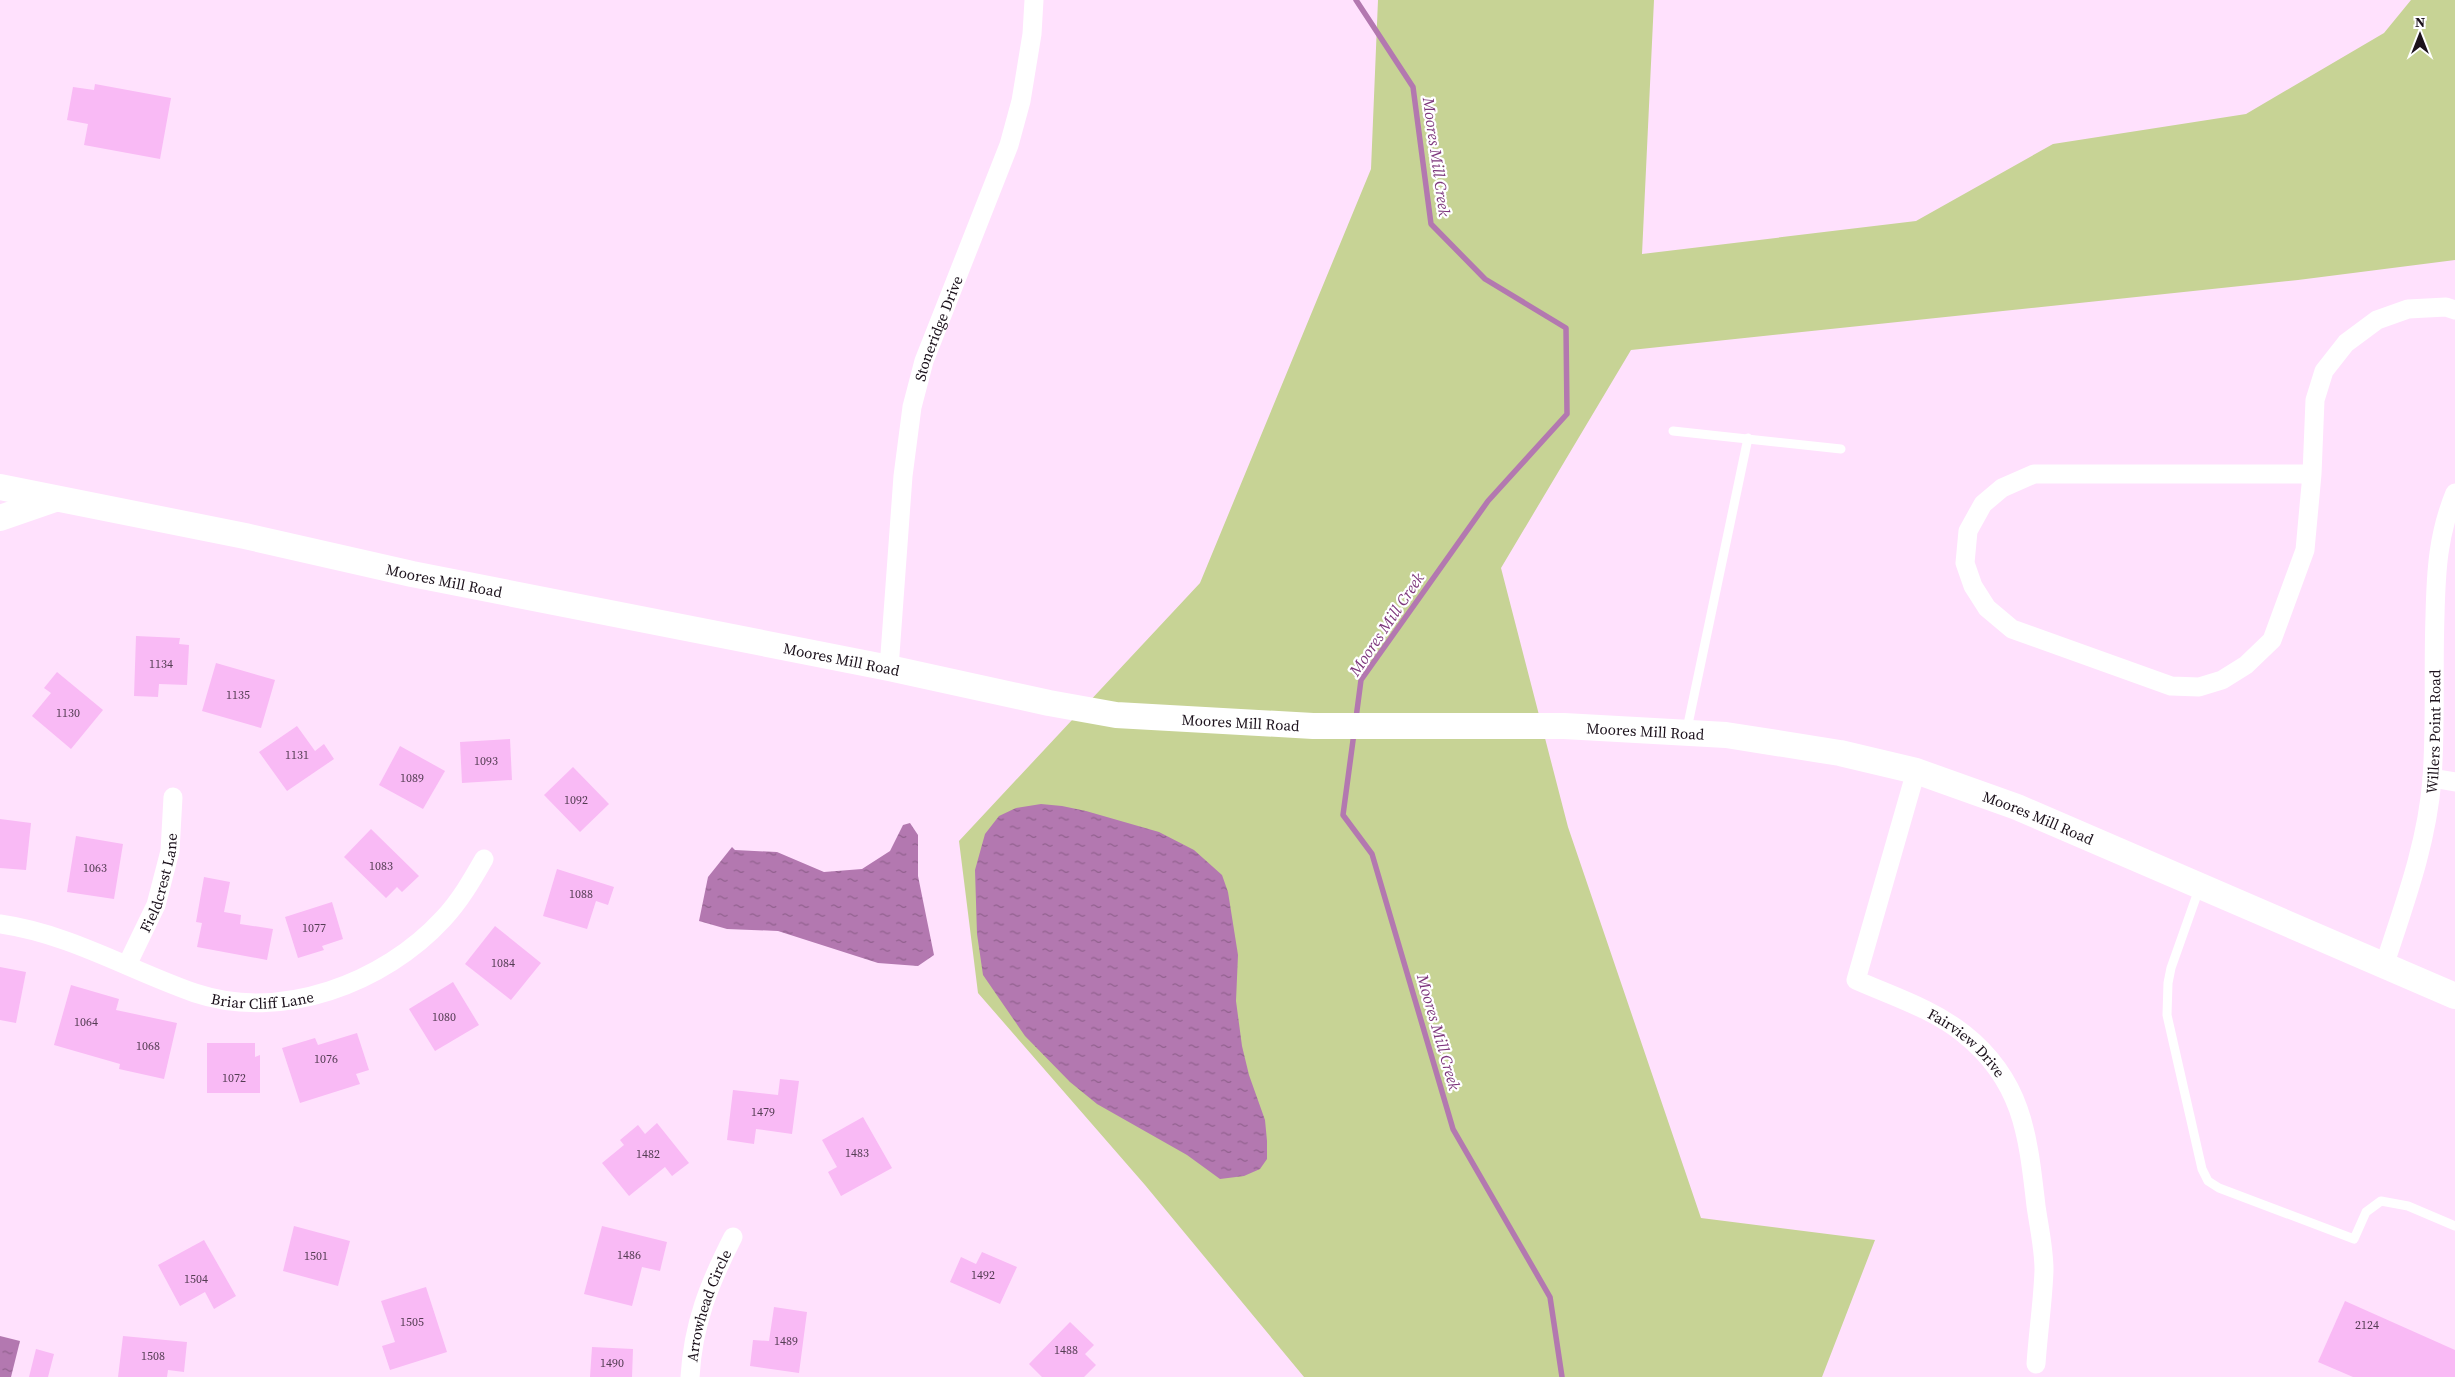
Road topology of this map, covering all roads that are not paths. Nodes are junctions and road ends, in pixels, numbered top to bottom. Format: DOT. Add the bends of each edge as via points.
graph roads {
  1 [pos="1034,0"];
  2 [pos="2455,310"];
  3 [pos="1673,430"];
  4 [pos="1748,438"];
  5 [pos="1841,449"];
  6 [pos="2312,474"];
  7 [pos="0,487"];
  8 [pos="2455,493"];
  9 [pos="56,499"];
  10 [pos="0,518"];
  11 [pos="889,668"];
  12 [pos="1686,733"];
  13 [pos="1916,771"];
  14 [pos="2432,778"];
  15 [pos="2455,782"];
  16 [pos="173,797"];
  17 [pos="484,859"];
  18 [pos="2200,886"];
  19 [pos="0,924"];
  20 [pos="127,965"];
  21 [pos="2384,966"];
  22 [pos="2455,996"];
  23 [pos="2455,1226"];
  24 [pos="733,1237"];
  25 [pos="2036,1364"];
  26 [pos="690,1377"];
  1 -- 11 [label="street, Stoneridge Drive" via="1023,92 1009,145 924,362 912,406 903,476"];
  2 -- 6 [label="street" via="2446,307 2408,309 2378,320 2346,343 2324,371 2315,400"];
  3 -- 4 [label="lane"];
  4 -- 5 [label="lane"];
  4 -- 12 [label="lane"];
  6 -- 6 [label="street" via="2305,550 2272,640 2246,665 2222,680 2199,687 2171,686 2012,628 1987,608 1973,586 1965,563 1968,531 1983,504 2002,488 2034,474"];
  7 -- 9 [label="street, Moores Mill Road"];
  8 -- 14 [label="street, Willers Point Road" via="2446,514 2436,558"];
  9 -- 10 [label="street"];
  9 -- 11 [label="street, Moores Mill Road" via="245,536 422,576"];
  11 -- 12 [label="street, Moores Mill Road" via="1116,715 1313,726 1564,726"];
  12 -- 13 [label="street, Moores Mill Road" via="1726,735 1840,753"];
  13 -- 18 [label="street, Moores Mill Road" via="2018,807"];
  13 -- 25 [label="street, Fairview Drive" via="1856,980 1928,1012 1964,1034 1994,1064 2016,1100 2028,1144 2044,1268"];
  14 -- 15 [label="street"];
  14 -- 21 [label="street, Willers Point Road" via="2427,823"];
  16 -- 20 [label="street, Fieldcrest Lane" via="170,852 156,905"];
  17 -- 20 [label="street, Briar Cliff Lane" via="457,902 411,948 370,974 319,994 270,1001 221,998 197,993"];
  18 -- 21 [label="street, Moores Mill Road"];
  18 -- 23 [label="lane" via="2168,983 2167,1015 2202,1168 2208,1181 2354,1239 2366,1212 2381,1201 2408,1206"];
  19 -- 20 [label="street, Briar Cliff Lane" via="67,940"];
  21 -- 22 [label="street, Moores Mill Road"];
  24 -- 26 [label="street, Arrowhead Circle" via="712,1278 696,1327"];
}
